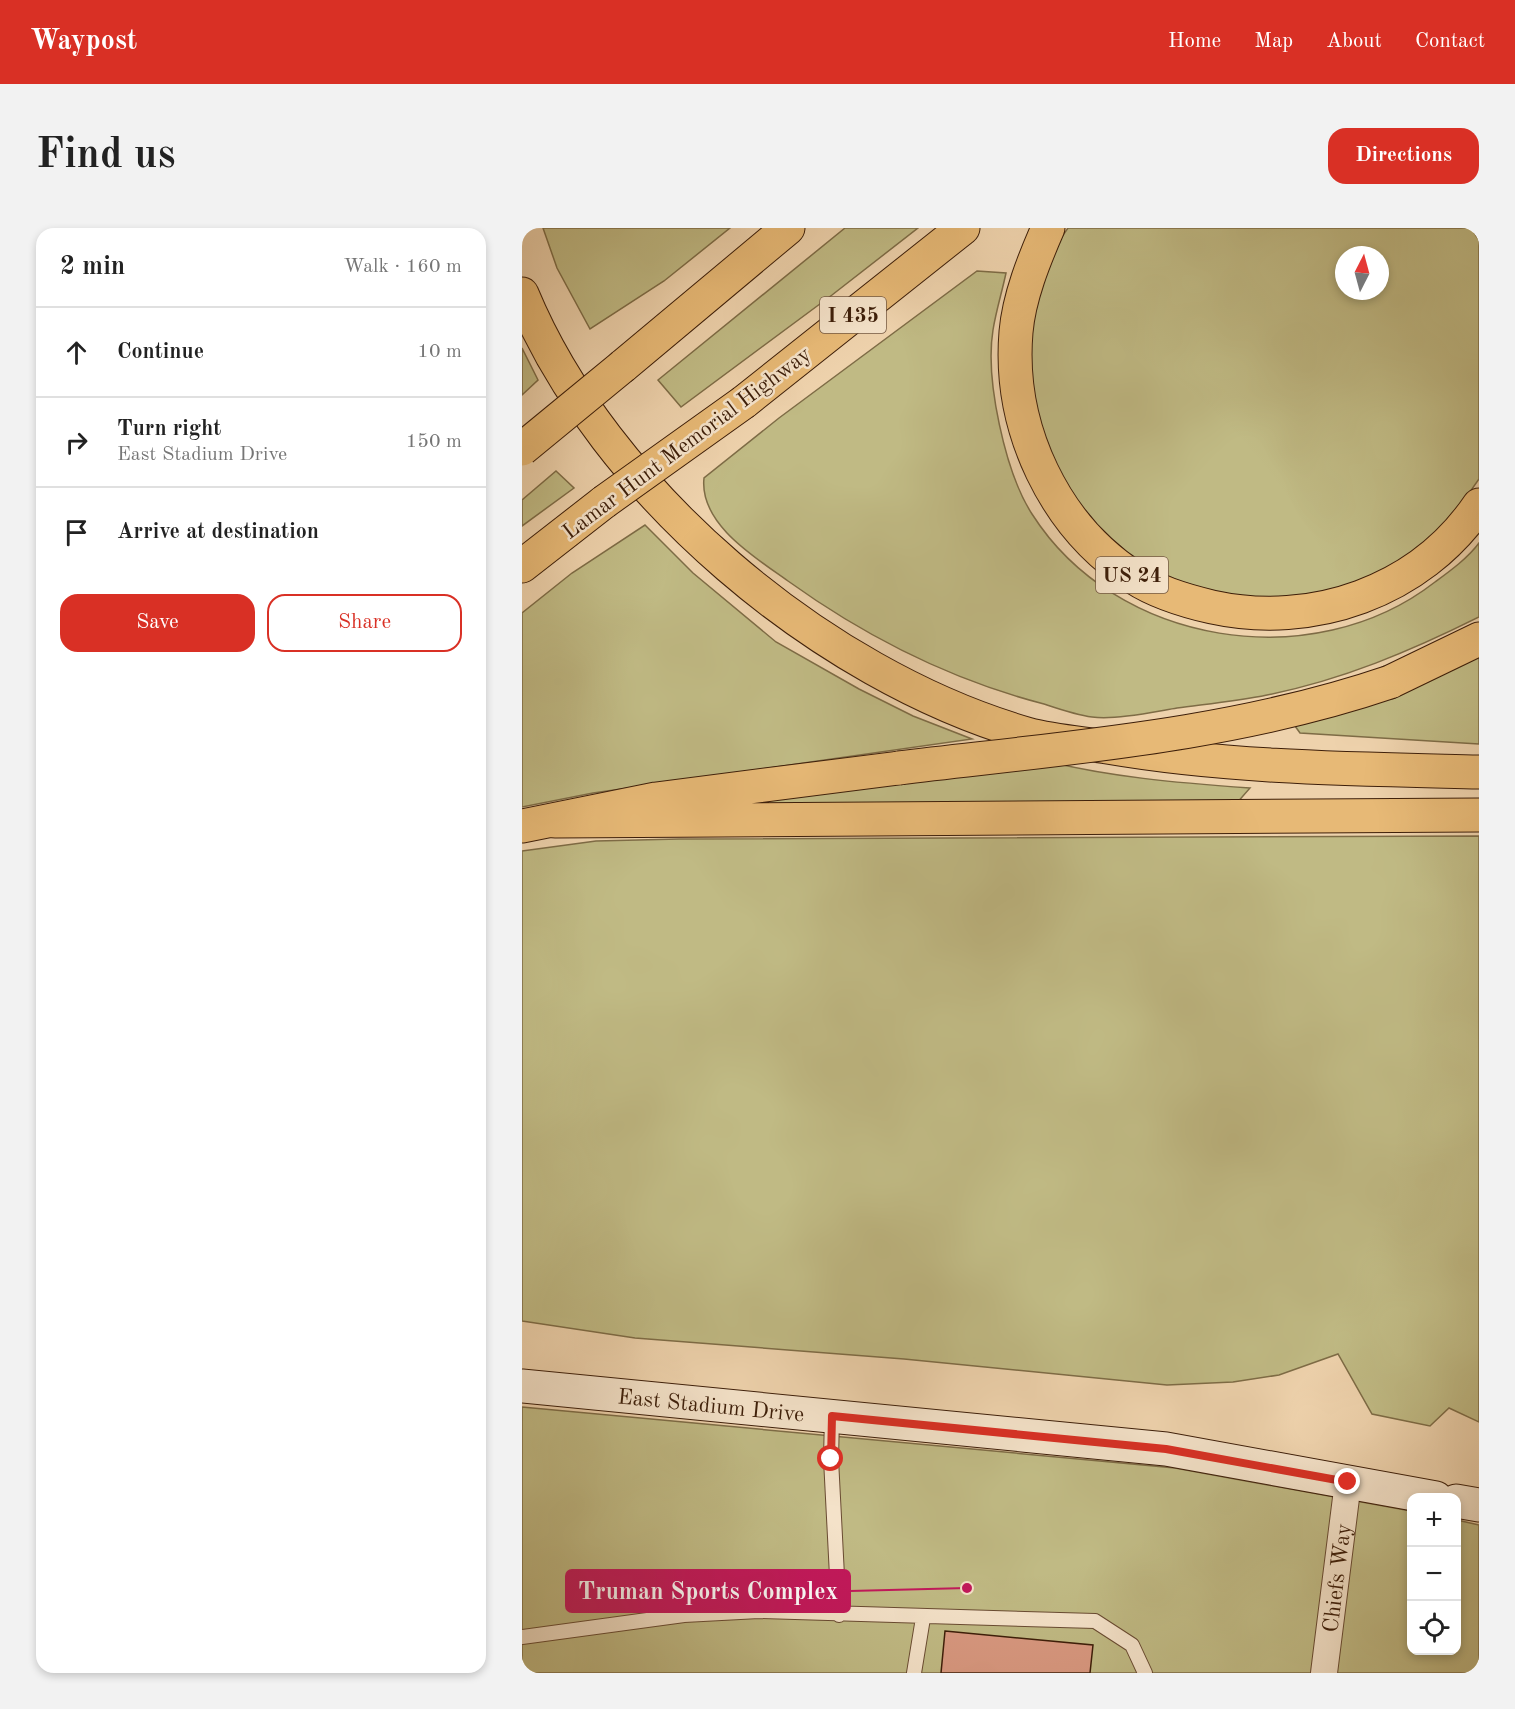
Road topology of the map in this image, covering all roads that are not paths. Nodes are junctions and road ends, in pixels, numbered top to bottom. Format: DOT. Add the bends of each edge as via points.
graph roads {
  1 [pos="788,228"];
  2 [pos="963,228"];
  3 [pos="1048,228"];
  4 [pos="522,294"];
  5 [pos="522,450"];
  6 [pos="1479,505"];
  7 [pos="522,566"];
  8 [pos="1479,639"];
  9 [pos="1479,772"];
  10 [pos="1479,815"];
  11 [pos="555,821"];
  12 [pos="522,826"];
  13 [pos="522,1386"];
  14 [pos="832,1416"];
  15 [pos="1348,1482"];
  16 [pos="1413,1493"];
  17 [pos="1461,1502"];
  18 [pos="1479,1505"];
  19 [pos="839,1615"];
  20 [pos="923,1618"];
  21 [pos="522,1637"];
  22 [pos="914,1673"];
  23 [pos="1145,1673"];
  24 [pos="1324,1673"];
  1 -- 5 [label="highway, bridge"];
  2 -- 7 [label="highway, Lamar Hunt Memorial Highway / I 435, bridge" via="744,402"];
  3 -- 6 [label="highway, US 24" via="1020,307 1016,331 1022,415 1042,472 1058,501 1110,558 1135,578 1187,600 1230,611 1303,613 1345,605 1378,591 1435,555"];
  4 -- 9 [label="highway" via="536,329 572,390 616,451 723,562 778,607 836,646 942,703 1029,734 1166,757 1322,768"];
  8 -- 11 [label="highway, bridge" via="1390,682 1327,703 1198,731 656,799"];
  10 -- 11 [label="highway"];
  11 -- 12 [label="highway"];
  13 -- 14 [label="main road, East Stadium Drive"];
  14 -- 15 [label="main road, East Stadium Drive" via="1166,1449"];
  14 -- 19 [label="lane"];
  15 -- 16 [label="main road, East Stadium Drive"];
  15 -- 24 [label="street, Chiefs Way"];
  17 -- 18 [label="main road"];
  19 -- 20 [label="lane"];
  19 -- 21 [label="lane" via="759,1611 684,1615"];
  20 -- 22 [label="lane"];
  20 -- 23 [label="lane" via="1095,1621 1132,1645"];
}
